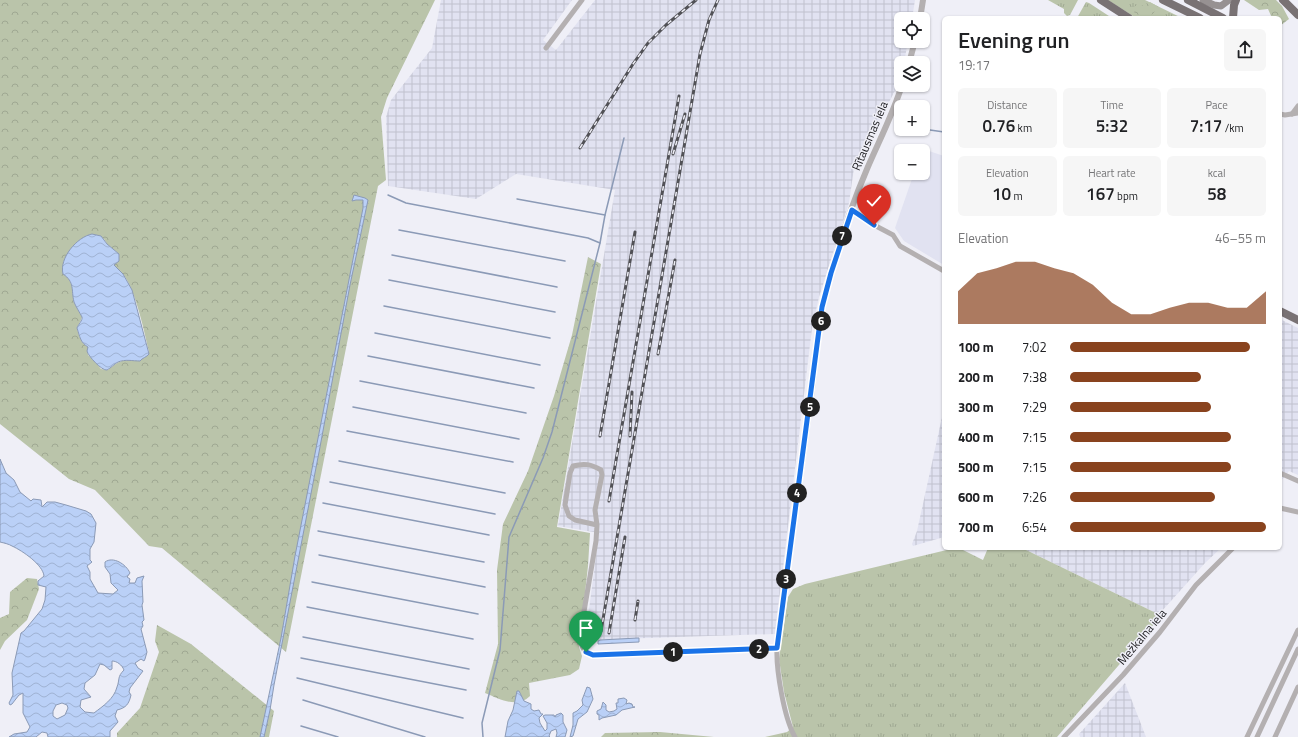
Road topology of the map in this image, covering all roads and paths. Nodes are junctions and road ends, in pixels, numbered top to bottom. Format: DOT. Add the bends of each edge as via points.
graph roads {
  1 [pos="582,0"];
  2 [pos="923,0"];
  3 [pos="1101,0"];
  4 [pos="1163,0"];
  5 [pos="1188,0"];
  6 [pos="1203,0"];
  7 [pos="1229,0"];
  8 [pos="1236,0"];
  9 [pos="1283,0"];
  10 [pos="921,12"];
  11 [pos="1297,14"];
  12 [pos="1126,16"];
  13 [pos="1196,16"];
  14 [pos="1219,16"];
  15 [pos="1233,16"];
  16 [pos="546,48"];
  17 [pos="900,92"];
  18 [pos="1298,106"];
  19 [pos="1282,114"];
  20 [pos="1295,114"];
  21 [pos="852,210"];
  22 [pos="942,270"];
  23 [pos="1282,312"];
  24 [pos="1298,320"];
  25 [pos="1282,474"];
  26 [pos="1298,481"];
  27 [pos="1282,508"];
  28 [pos="1298,512"];
  29 [pos="597,525"];
  30 [pos="1232,550"];
  31 [pos="1298,630"];
  32 [pos="777,648"];
  33 [pos="1298,649"];
  34 [pos="1298,687"];
  35 [pos="795,737"];
  36 [pos="1064,737"];
  37 [pos="1247,737"];
  38 [pos="1257,737"];
  39 [pos="1275,737"];
  1 -- 16 [label="street"];
  2 -- 10 [label="street"];
  3 -- 12 [label="highway"];
  4 -- 13 [label="highway"];
  5 -- 14 [label="highway"];
  6 -- 7 [label="main road" via="1221,6"];
  8 -- 15 [label="highway"];
  9 -- 11 [label="highway"];
  17 -- 21 [label="street, Rītausmas iela" via="866,170"];
  18 -- 20 [label="street"];
  19 -- 20 [label="street"];
  21 -- 22 [label="street" via="893,235 900,246"];
  21 -- 32 [label="street, Rītausmas iela" via="822,307"];
  23 -- 24 [label="highway"];
  25 -- 26 [label="street"];
  27 -- 28 [label="street"];
  29 -- 29 [label="street" via="596,510 601,470 583,464 573,466 565,505 569,516"];
  29 -- 32 [label="street" via="581,629 581,644 586,652 593,655"];
  30 -- 36 [label="street, Mežkalna iela" via="1196,585 1123,675"];
  31 -- 37 [label="street"];
  32 -- 35 [label="street, Rītausmas iela" via="785,708"];
  33 -- 38 [label="street"];
  34 -- 39 [label="street"];
}
